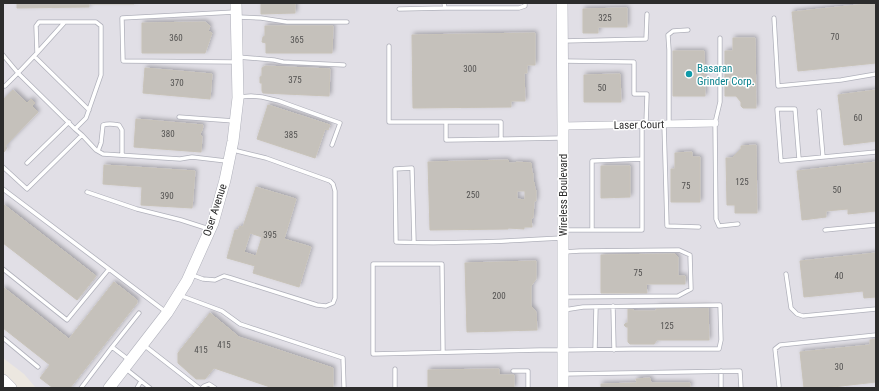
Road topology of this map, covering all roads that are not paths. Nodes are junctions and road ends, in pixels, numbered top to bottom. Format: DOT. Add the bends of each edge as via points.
graph roads {
  1 [pos="444,3"];
  2 [pos="525,3"];
  3 [pos="562,3"];
  4 [pos="444,8"];
  5 [pos="399,9"];
  6 [pos="237,11"];
  7 [pos="647,14"];
  8 [pos="774,18"];
  9 [pos="347,22"];
  10 [pos="64,23"];
  11 [pos="688,30"];
  12 [pos="720,38"];
  13 [pos="562,41"];
  14 [pos="389,46"];
  15 [pos="37,53"];
  16 [pos="3,55"];
  17 [pos="34,56"];
  18 [pos="237,59"];
  19 [pos="562,61"];
  20 [pos="344,65"];
  21 [pos="18,74"];
  22 [pos="876,74"];
  23 [pos="3,86"];
  24 [pos="238,97"];
  25 [pos="89,110"];
  26 [pos="819,111"];
  27 [pos="179,117"];
  28 [pos="235,121"];
  29 [pos="69,122"];
  30 [pos="446,122"];
  31 [pos="715,123"];
  32 [pos="644,124"];
  33 [pos="666,124"];
  34 [pos="563,126"];
  35 [pos="75,129"];
  36 [pos="82,135"];
  37 [pos="563,138"];
  38 [pos="501,139"];
  39 [pos="332,145"];
  40 [pos="232,150"];
  41 [pos="98,151"];
  42 [pos="876,152"];
  43 [pos="122,155"];
  44 [pos="822,157"];
  45 [pos="642,159"];
  46 [pos="800,159"];
  47 [pos="229,161"];
  48 [pos="27,163"];
  49 [pos="3,167"];
  50 [pos="3,189"];
  51 [pos="87,192"];
  52 [pos="738,224"];
  53 [pos="876,225"];
  54 [pos="699,227"];
  55 [pos="210,230"];
  56 [pos="592,230"];
  57 [pos="825,230"];
  58 [pos="563,234"];
  59 [pos="414,242"];
  60 [pos="563,252"];
  61 [pos="3,269"];
  62 [pos="109,269"];
  63 [pos="190,274"];
  64 [pos="786,274"];
  65 [pos="178,295"];
  66 [pos="563,297"];
  67 [pos="596,306"];
  68 [pos="613,306"];
  69 [pos="876,309"];
  70 [pos="563,310"];
  71 [pos="139,313"];
  72 [pos="167,313"];
  73 [pos="876,335"];
  74 [pos="3,338"];
  75 [pos="143,344"];
  76 [pos="112,347"];
  77 [pos="563,350"];
  78 [pos="595,350"];
  79 [pos="614,350"];
  80 [pos="443,352"];
  81 [pos="128,364"];
  82 [pos="38,367"];
  83 [pos="395,370"];
  84 [pos="513,371"];
  85 [pos="721,371"];
  86 [pos="563,374"];
  87 [pos="3,380"];
  88 [pos="141,382"];
  89 [pos="779,386"];
  90 [pos="11,388"];
  91 [pos="81,388"];
  92 [pos="109,388"];
  93 [pos="136,388"];
  94 [pos="150,388"];
  95 [pos="199,388"];
  96 [pos="202,388"];
  97 [pos="215,388"];
  98 [pos="344,388"];
  99 [pos="395,388"];
  100 [pos="528,388"];
  101 [pos="563,388"];
  102 [pos="721,388"];
  103 [pos="741,388"];
  1 -- 4 [label="lane"];
  2 -- 4 [label="lane" via="519,8"];
  3 -- 13 [label="street, Wireless Boulevard"];
  4 -- 5 [label="lane"];
  6 -- 9 [label="lane" via="287,22"];
  6 -- 18 [label="street, Oser Avenue"];
  6 -- 18 [label="lane" via="122,18 122,61"];
  7 -- 13 [label="lane" via="646,39"];
  8 -- 22 [label="lane" via="778,86"];
  10 -- 15 [label="lane"];
  10 -- 15 [label="lane" via="39,22 36,26"];
  10 -- 25 [label="lane" via="96,22 101,26 101,75"];
  11 -- 33 [label="lane" via="668,34"];
  12 -- 31 [label="lane" via="720,102"];
  13 -- 19 [label="street, Wireless Boulevard"];
  14 -- 30 [label="lane" via="389,122"];
  15 -- 17 [label="lane"];
  16 -- 21 [label="lane"];
  17 -- 21 [label="lane"];
  17 -- 25 [label="lane"];
  18 -- 20 [label="lane"];
  18 -- 24 [label="street, Oser Avenue"];
  19 -- 32 [label="lane" via="634,62 634,94 647,94"];
  19 -- 34 [label="street, Wireless Boulevard"];
  21 -- 23 [label="lane"];
  21 -- 29 [label="lane"];
  24 -- 28 [label="street, Oser Avenue"];
  24 -- 39 [label="lane" via="262,97 340,122"];
  25 -- 35 [label="lane" via="86,118"];
  26 -- 44 [label="lane"];
  27 -- 28 [label="lane"];
  28 -- 40 [label="street, Oser Avenue"];
  29 -- 35 [label="lane"];
  29 -- 48 [label="lane"];
  30 -- 38 [label="lane" via="501,122"];
  30 -- 38 [label="lane" via="446,140"];
  31 -- 33 [label="street, Laser Court"];
  31 -- 52 [label="lane" via="716,218 719,226"];
  32 -- 33 [label="street, Laser Court"];
  32 -- 34 [label="street, Laser Court"];
  32 -- 45 [label="lane"];
  33 -- 54 [label="lane" via="667,226"];
  34 -- 37 [label="street, Wireless Boulevard"];
  35 -- 36 [label="lane"];
  36 -- 41 [label="lane"];
  36 -- 49 [label="lane" via="27,189"];
  37 -- 38 [label="lane"];
  37 -- 58 [label="street, Wireless Boulevard"];
  40 -- 47 [label="street, Oser Avenue"];
  40 -- 63 [label="lane" via="266,158 330,180 333,184 335,298 333,303 326,306 317,305 224,276 215,280"];
  41 -- 43 [label="lane" via="103,154"];
  41 -- 43 [label="lane" via="103,125 107,123 119,125 122,130"];
  42 -- 44 [label="lane"];
  43 -- 47 [label="lane"];
  44 -- 46 [label="lane"];
  45 -- 56 [label="lane" via="592,161"];
  45 -- 56 [label="lane" via="642,230"];
  46 -- 46 [label="lane" via="781,161 777,109 794,109"];
  47 -- 55 [label="street, Oser Avenue"];
  50 -- 62 [label="lane"];
  51 -- 55 [label="lane"];
  53 -- 57 [label="lane"];
  55 -- 63 [label="street, Oser Avenue"];
  56 -- 58 [label="lane"];
  58 -- 59 [label="lane" via="503,241"];
  58 -- 60 [label="street, Wireless Boulevard"];
  59 -- 59 [label="lane" via="396,242 395,169 412,168"];
  60 -- 66 [label="street, Wireless Boulevard"];
  60 -- 66 [label="lane" via="679,250 690,255 691,289 678,296"];
  61 -- 62 [label="lane" via="67,320"];
  62 -- 72 [label="lane"];
  63 -- 65 [label="street, Oser Avenue"];
  64 -- 69 [label="lane" via="791,308 802,316"];
  65 -- 72 [label="street, Oser Avenue"];
  65 -- 98 [label="lane" via="222,311 240,324 343,358"];
  66 -- 70 [label="street, Wireless Boulevard"];
  67 -- 68 [label="lane"];
  67 -- 70 [label="lane"];
  67 -- 78 [label="lane"];
  68 -- 79 [label="lane"];
  68 -- 79 [label="lane" via="720,305 721,340 719,349"];
  70 -- 77 [label="street, Wireless Boulevard"];
  71 -- 76 [label="lane"];
  72 -- 75 [label="street, Oser Avenue"];
  73 -- 89 [label="lane" via="780,345 775,349"];
  74 -- 82 [label="lane"];
  75 -- 81 [label="street, Oser Avenue"];
  75 -- 95 [label="lane"];
  76 -- 81 [label="lane"];
  76 -- 91 [label="lane"];
  77 -- 78 [label="lane"];
  77 -- 80 [label="lane"];
  77 -- 86 [label="street, Wireless Boulevard"];
  78 -- 79 [label="lane"];
  80 -- 80 [label="lane" via="373,354 373,264 442,264"];
  81 -- 88 [label="lane"];
  81 -- 92 [label="street, Oser Avenue"];
  83 -- 99 [label="lane"];
  84 -- 100 [label="lane" via="528,371"];
  85 -- 86 [label="lane"];
  85 -- 102 [label="lane"];
  85 -- 103 [label="lane" via="740,371"];
  86 -- 101 [label="street, Wireless Boulevard"];
  87 -- 90 [label="street"];
  88 -- 93 [label="lane"];
  88 -- 94 [label="lane"];
  96 -- 97 [label="lane" via="209,384"];
}
